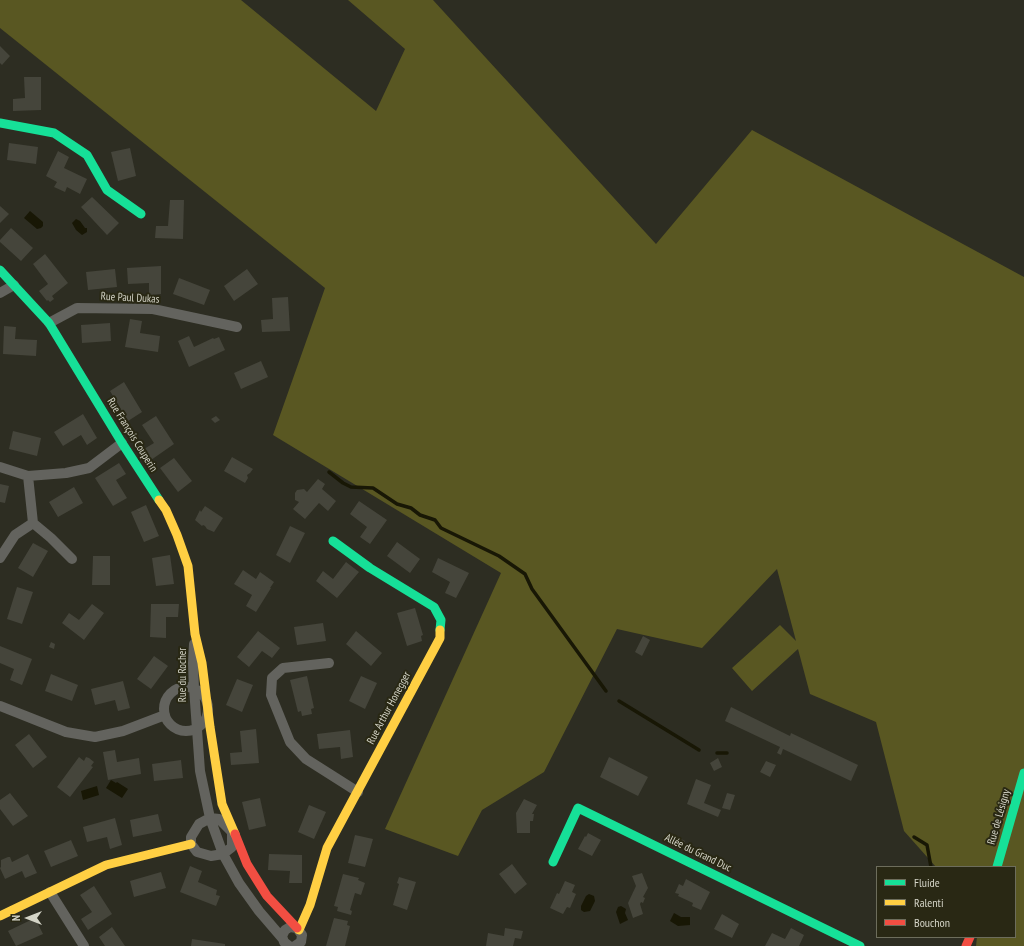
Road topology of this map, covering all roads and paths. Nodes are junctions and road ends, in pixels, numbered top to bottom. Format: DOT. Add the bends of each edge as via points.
graph roads {
  1 [pos="0,123"];
  2 [pos="141,214"];
  3 [pos="0,270"];
  4 [pos="14,285"];
  5 [pos="0,293"];
  6 [pos="49,324"];
  7 [pos="236,327"];
  8 [pos="122,443"];
  9 [pos="0,467"];
  10 [pos="28,476"];
  11 [pos="33,523"];
  12 [pos="334,540"];
  13 [pos="0,558"];
  14 [pos="72,559"];
  15 [pos="195,634"];
  16 [pos="329,663"];
  17 [pos="194,688"];
  18 [pos="0,706"];
  19 [pos="208,706"];
  20 [pos="165,715"];
  21 [pos="196,728"];
  22 [pos="1024,773"];
  23 [pos="358,792"];
  24 [pos="210,818"];
  25 [pos="232,832"];
  26 [pos="191,844"];
  27 [pos="223,854"];
  28 [pos="553,862"];
  29 [pos="996,866"];
  30 [pos="50,892"];
  31 [pos="0,916"];
  32 [pos="294,940"];
  33 [pos="84,946"];
  34 [pos="860,946"];
  1 -- 2 [label="street" via="54,133 68,142 87,155 107,190"];
  3 -- 4 [label="street, Rue François Couperin"];
  4 -- 5 [label="street"];
  4 -- 6 [label="street, Rue François Couperin"];
  6 -- 7 [label="street, Rue Paul Dukas" via="77,308 153,309"];
  6 -- 8 [label="street, Rue François Couperin"];
  8 -- 10 [label="street" via="89,468 66,474"];
  8 -- 15 [label="street, Rue François Couperin" via="166,510 177,535 188,566"];
  9 -- 10 [label="street"];
  10 -- 11 [label="street"];
  11 -- 13 [label="street" via="15,535"];
  11 -- 14 [label="street"];
  12 -- 23 [label="street, Rue Arthur Honegger" via="370,568 434,607 442,620 440,638"];
  15 -- 17 [label="street, Rue du Rocher"];
  15 -- 19 [label="street, Rue du Rocher"];
  16 -- 23 [label="street" via="283,668 272,678 271,695 290,742 306,758"];
  17 -- 19 [label="street" via="203,695"];
  17 -- 20 [label="street" via="181,687 172,692 164,705"];
  17 -- 21 [label="street, Rue du Rocher"];
  18 -- 20 [label="street" via="66,732 95,737 124,731"];
  19 -- 21 [label="street" via="204,722"];
  19 -- 25 [label="street, Rue du Rocher" via="222,804"];
  20 -- 21 [label="street" via="172,726 178,729 189,731"];
  21 -- 24 [label="street, Rue du Rocher" via="200,772"];
  22 -- 29 [label="street, Rue de Lésigny"];
  23 -- 32 [label="street, Rue Arthur Honegger" via="327,848 310,905"];
  24 -- 25 [label="street" via="219,819"];
  24 -- 26 [label="street" via="199,824 191,837"];
  24 -- 27 [label="street, Rue du Rocher"];
  25 -- 27 [label="street" via="232,847"];
  25 -- 32 [label="street, Rue du Rocher" via="247,864"];
  26 -- 27 [label="street" via="197,852 211,856"];
  26 -- 30 [label="street" via="106,866"];
  27 -- 32 [label="street, Rue du Rocher" via="239,883 259,910"];
  28 -- 34 [label="street, Allée du Grand Duc" via="578,808"];
  30 -- 31 [label="street"];
  30 -- 33 [label="street"];
}
